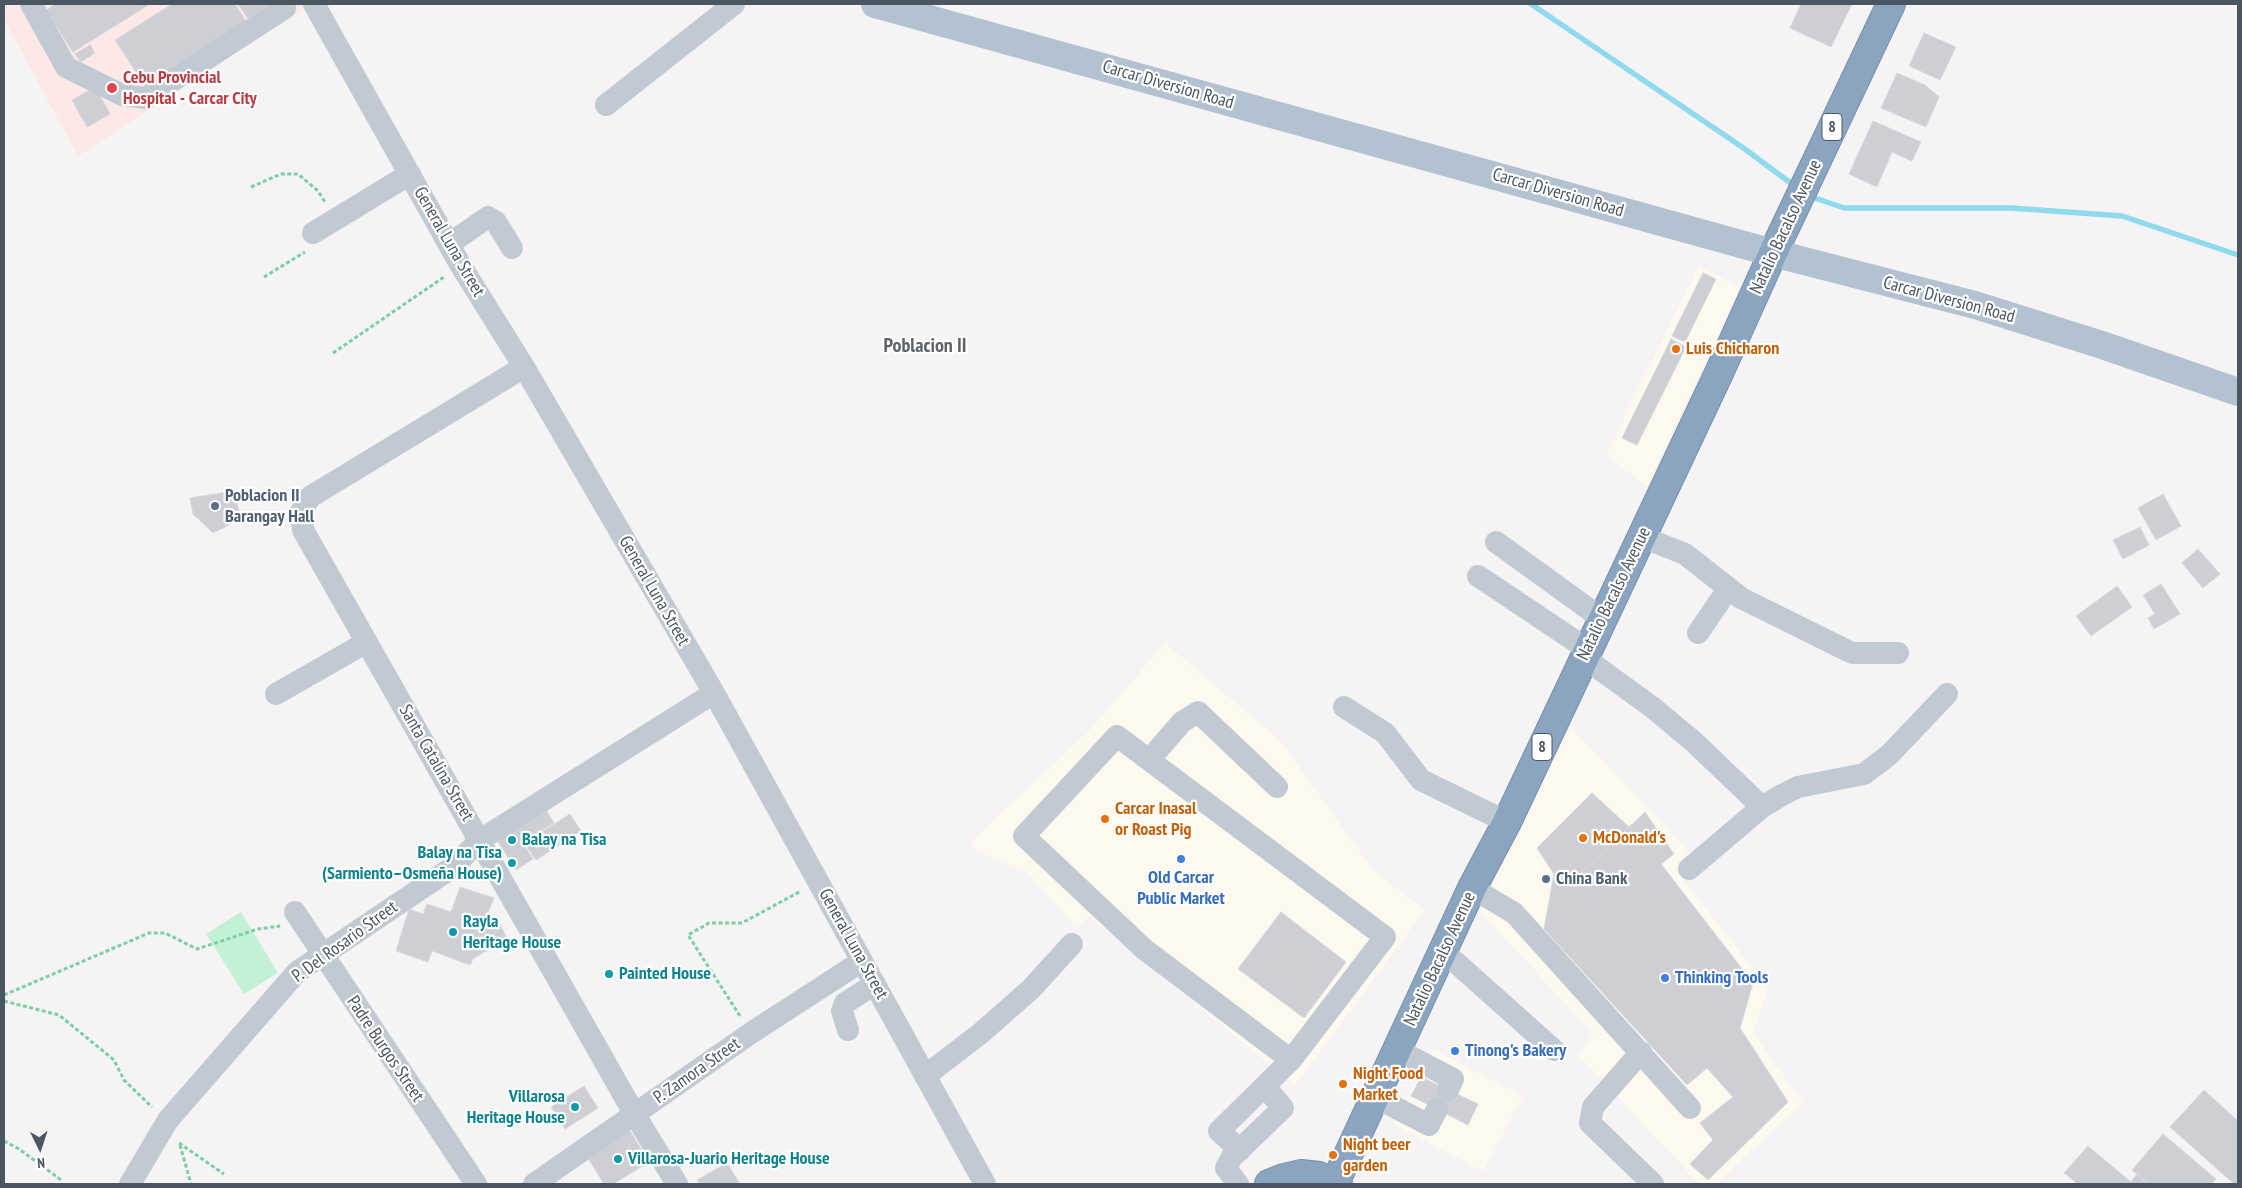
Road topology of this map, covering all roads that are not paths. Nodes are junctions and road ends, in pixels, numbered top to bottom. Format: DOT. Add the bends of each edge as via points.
graph roads {
  1 [pos="31,4"];
  2 [pos="282,4"];
  3 [pos="314,4"];
  4 [pos="734,4"];
  5 [pos="875,4"];
  6 [pos="1890,4"];
  7 [pos="606,105"];
  8 [pos="410,174"];
  9 [pos="313,233"];
  10 [pos="449,244"];
  11 [pos="512,248"];
  12 [pos="1773,253"];
  13 [pos="524,367"];
  14 [pos="2238,392"];
  15 [pos="1642,537"];
  16 [pos="1496,542"];
  17 [pos="1478,576"];
  18 [pos="1728,589"];
  19 [pos="1601,618"];
  20 [pos="1698,633"];
  21 [pos="367,642"];
  22 [pos="1585,653"];
  23 [pos="1898,653"];
  24 [pos="714,692"];
  25 [pos="276,694"];
  26 [pos="1947,694"];
  27 [pos="1344,707"];
  28 [pos="1149,760"];
  29 [pos="1277,787"];
  30 [pos="1762,807"];
  31 [pos="1507,822"];
  32 [pos="480,840"];
  33 [pos="1689,869"];
  34 [pos="1472,888"];
  35 [pos="298,918"];
  36 [pos="1072,944"];
  37 [pos="1443,951"];
  38 [pos="321,954"];
  39 [pos="862,961"];
  40 [pos="875,984"];
  41 [pos="848,1030"];
  42 [pos="1398,1050"];
  43 [pos="1554,1050"];
  44 [pos="1641,1052"];
  45 [pos="1291,1060"];
  46 [pos="926,1076"];
  47 [pos="1265,1087"];
  48 [pos="1448,1090"];
  49 [pos="1375,1097"];
  50 [pos="1690,1108"];
  51 [pos="1437,1109"];
  52 [pos="635,1115"];
  53 [pos="1240,1150"];
  54 [pos="1336,1183"];
  55 [pos="130,1184"];
  56 [pos="476,1184"];
  57 [pos="534,1184"];
  58 [pos="677,1184"];
  59 [pos="984,1184"];
  60 [pos="1238,1184"];
  61 [pos="1269,1184"];
  62 [pos="1653,1184"];
  1 -- 2 [label="street" via="66,67 122,95 146,98 285,8"];
  3 -- 8 [label="street, General Luna Street"];
  4 -- 7 [label="street"];
  5 -- 12 [label="main road, Carcar Diversion Road"];
  6 -- 12 [label="highway, Natalio Bacalso Avenue / 8"];
  8 -- 9 [label="street"];
  8 -- 10 [label="street, General Luna Street"];
  10 -- 11 [label="street" via="488,217 496,222"];
  10 -- 13 [label="street, General Luna Street"];
  12 -- 14 [label="main road, Carcar Diversion Road" via="1975,305"];
  12 -- 15 [label="highway, Natalio Bacalso Avenue / 8"];
  13 -- 21 [label="street, Santa Catalina Street" via="310,497 301,512 303,530"];
  13 -- 24 [label="street, General Luna Street"];
  15 -- 18 [label="street" via="1685,554"];
  15 -- 19 [label="highway, Natalio Bacalso Avenue / 8"];
  16 -- 19 [label="street"];
  17 -- 22 [label="street"];
  18 -- 20 [label="street"];
  18 -- 23 [label="street" via="1852,653"];
  19 -- 22 [label="highway, Natalio Bacalso Avenue / 8"];
  21 -- 25 [label="street"];
  21 -- 32 [label="street, Santa Catalina Street"];
  22 -- 30 [label="street" via="1687,736"];
  22 -- 31 [label="highway, Natalio Bacalso Avenue / 8"];
  24 -- 32 [label="street, P. Del Rosario Street"];
  24 -- 39 [label="street, General Luna Street"];
  26 -- 30 [label="street" via="1889,755 1864,774 1798,788"];
  27 -- 31 [label="street" via="1385,733 1421,780"];
  28 -- 29 [label="street" via="1182,722 1198,712"];
  28 -- 45 [label="street" via="1385,937"];
  28 -- 45 [label="street" via="1117,736 1024,836 1144,949"];
  30 -- 33 [label="street"];
  31 -- 34 [label="highway, Natalio Bacalso Avenue / 8"];
  32 -- 38 [label="street, P. Del Rosario Street" via="453,868"];
  32 -- 52 [label="street, Santa Catalina Street"];
  34 -- 37 [label="highway, Natalio Bacalso Avenue / 8"];
  34 -- 44 [label="street" via="1514,913"];
  35 -- 38 [label="street, Padre Burgos Street"];
  36 -- 46 [label="street" via="1031,989"];
  37 -- 42 [label="highway, Natalio Bacalso Avenue / 8"];
  37 -- 43 [label="street"];
  38 -- 55 [label="street, P. Del Rosario Street" via="298,972 168,1120"];
  38 -- 56 [label="street, Padre Burgos Street"];
  39 -- 40 [label="street, General Luna Street"];
  39 -- 52 [label="street, P. Zamora Street" via="751,1033"];
  40 -- 41 [label="street" via="845,1003 842,1011"];
  40 -- 46 [label="street, General Luna Street"];
  42 -- 48 [label="street" via="1453,1079"];
  42 -- 49 [label="highway, Natalio Bacalso Avenue / 8"];
  44 -- 50 [label="street"];
  44 -- 62 [label="street" via="1593,1107 1590,1123"];
  45 -- 47 [label="street"];
  46 -- 59 [label="street, General Luna Street"];
  47 -- 53 [label="street" via="1283,1108"];
  47 -- 53 [label="street" via="1219,1131"];
  49 -- 51 [label="street" via="1429,1125"];
  49 -- 54 [label="highway, Natalio Bacalso Avenue / 8"];
  52 -- 57 [label="street, P. Zamora Street"];
  52 -- 58 [label="street, Santa Catalina Street"];
  53 -- 60 [label="street" via="1226,1168"];
  54 -- 61 [label="highway, 8" via="1319,1176 1301,1174"];
}
